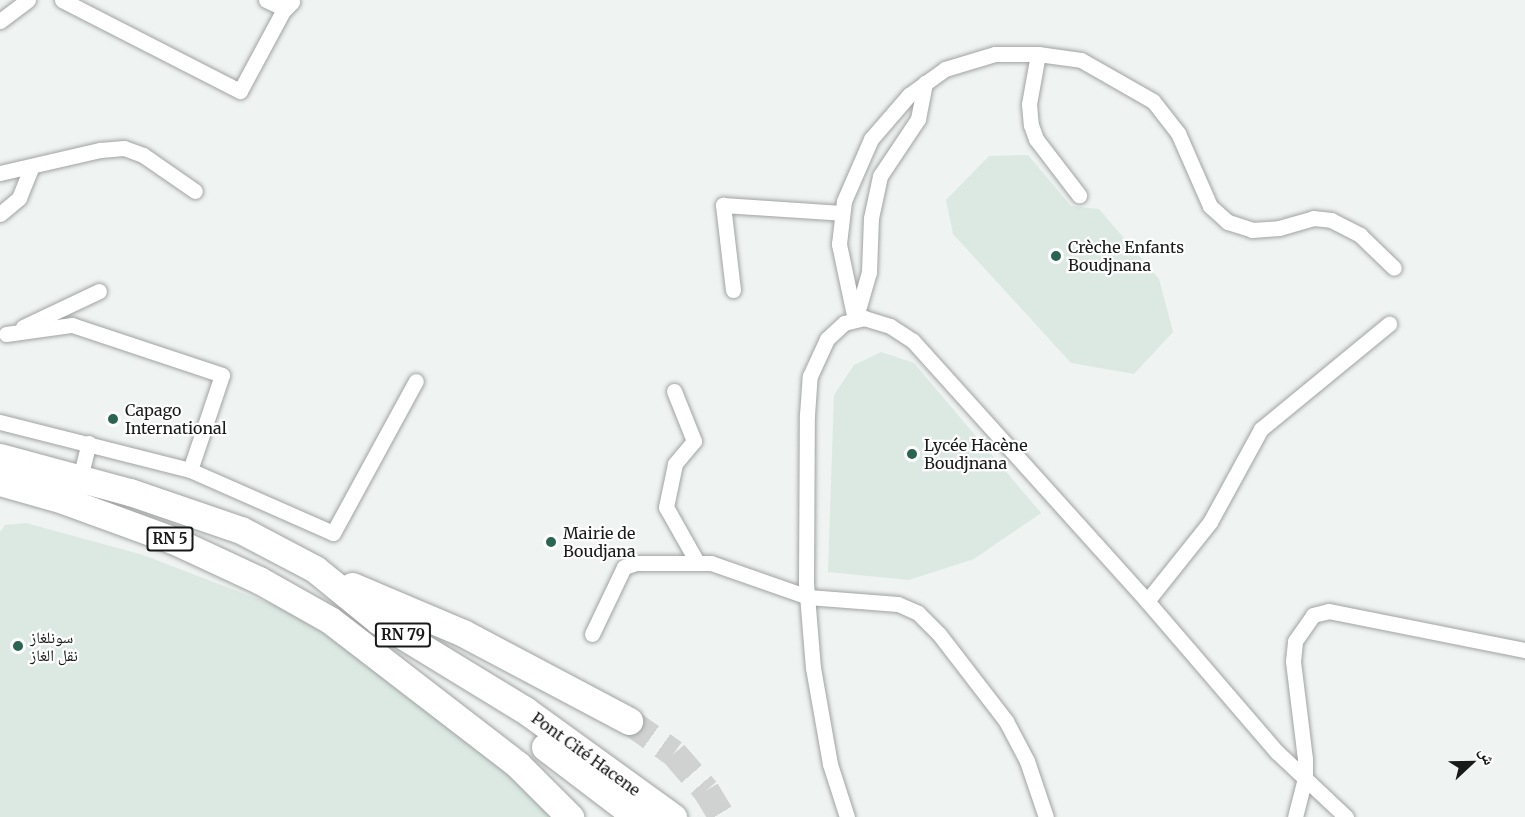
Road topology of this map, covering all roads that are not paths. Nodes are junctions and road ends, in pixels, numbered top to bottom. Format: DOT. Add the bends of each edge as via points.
graph roads {
  1 [pos="28,0"];
  2 [pos="63,0"];
  3 [pos="266,0"];
  4 [pos="289,3"];
  5 [pos="0,21"];
  6 [pos="1038,54"];
  7 [pos="925,84"];
  8 [pos="31,169"];
  9 [pos="0,173"];
  10 [pos="195,191"];
  11 [pos="1079,195"];
  12 [pos="842,213"];
  13 [pos="0,214"];
  14 [pos="1394,268"];
  15 [pos="733,290"];
  16 [pos="99,291"];
  17 [pos="855,320"];
  18 [pos="1389,324"];
  19 [pos="3,334"];
  20 [pos="416,381"];
  21 [pos="674,391"];
  22 [pos="0,422"];
  23 [pos="89,443"];
  24 [pos="0,457"];
  25 [pos="190,470"];
  26 [pos="80,478"];
  27 [pos="0,482"];
  28 [pos="26,489"];
  29 [pos="0,504"];
  30 [pos="697,562"];
  31 [pos="315,569"];
  32 [pos="807,597"];
  33 [pos="1147,601"];
  34 [pos="330,620"];
  35 [pos="592,634"];
  36 [pos="1525,650"];
  37 [pos="491,698"];
  38 [pos="629,721"];
  39 [pos="1305,778"];
  40 [pos="570,817"];
  41 [pos="637,817"];
  42 [pos="673,817"];
  43 [pos="847,817"];
  44 [pos="1046,817"];
  45 [pos="1295,817"];
  46 [pos="1346,817"];
  1 -- 5 [label="street"];
  2 -- 4 [label="street" via="240,91"];
  3 -- 4 [label="street"];
  6 -- 7 [label="street" via="995,54 945,69"];
  6 -- 11 [label="street" via="1029,104 1031,125 1036,139"];
  6 -- 14 [label="street" via="1081,60 1154,101 1178,133 1210,206 1228,222 1252,230 1279,228 1312,218 1331,220 1360,235"];
  7 -- 12 [label="street" via="909,95 871,139"];
  7 -- 17 [label="street" via="918,119 880,176 871,218 869,272"];
  8 -- 9 [label="street"];
  8 -- 10 [label="street" via="100,150 124,148 142,155"];
  8 -- 13 [label="street" via="19,198"];
  12 -- 15 [label="street" via="723,205"];
  12 -- 17 [label="street" via="839,244"];
  16 -- 19 [label="street"];
  17 -- 32 [label="street" via="844,323 827,339 810,376"];
  17 -- 33 [label="street" via="864,318 890,326 913,341"];
  18 -- 33 [label="street" via="1261,429 1210,522"];
  19 -- 25 [label="street" via="72,325 222,375"];
  20 -- 25 [label="street" via="333,533"];
  21 -- 30 [label="street" via="694,441 675,464 666,507"];
  22 -- 23 [label="street"];
  23 -- 25 [label="street"];
  23 -- 26 [label="street"];
  24 -- 26 [label="highway, RN 5"];
  26 -- 31 [label="highway, RN 5" via="241,530"];
  27 -- 28 [label="highway, RN 5"];
  28 -- 29 [label="highway"];
  28 -- 34 [label="highway, RN 5" via="175,541 259,580"];
  30 -- 32 [label="street" via="732,568"];
  30 -- 35 [label="street" via="624,567"];
  31 -- 37 [label="highway, RN 79" via="380,621"];
  31 -- 38 [label="highway, RN 5" via="462,633"];
  32 -- 43 [label="street" via="821,718"];
  32 -- 44 [label="street" via="898,603 918,613 939,634 1006,721 1028,761"];
  33 -- 39 [label="street" via="1277,752"];
  34 -- 37 [label="highway, RN 79"];
  34 -- 40 [label="highway, RN 5" via="518,765"];
  36 -- 39 [label="street" via="1329,611 1313,615 1295,641 1293,661"];
  37 -- 41 [label="highway, Pont Cité Hacene / RN 79"];
  37 -- 42 [label="highway, Pont Cité Hacene / RN 79" via="525,710"];
  39 -- 45 [label="street"];
  39 -- 46 [label="street"];
}
